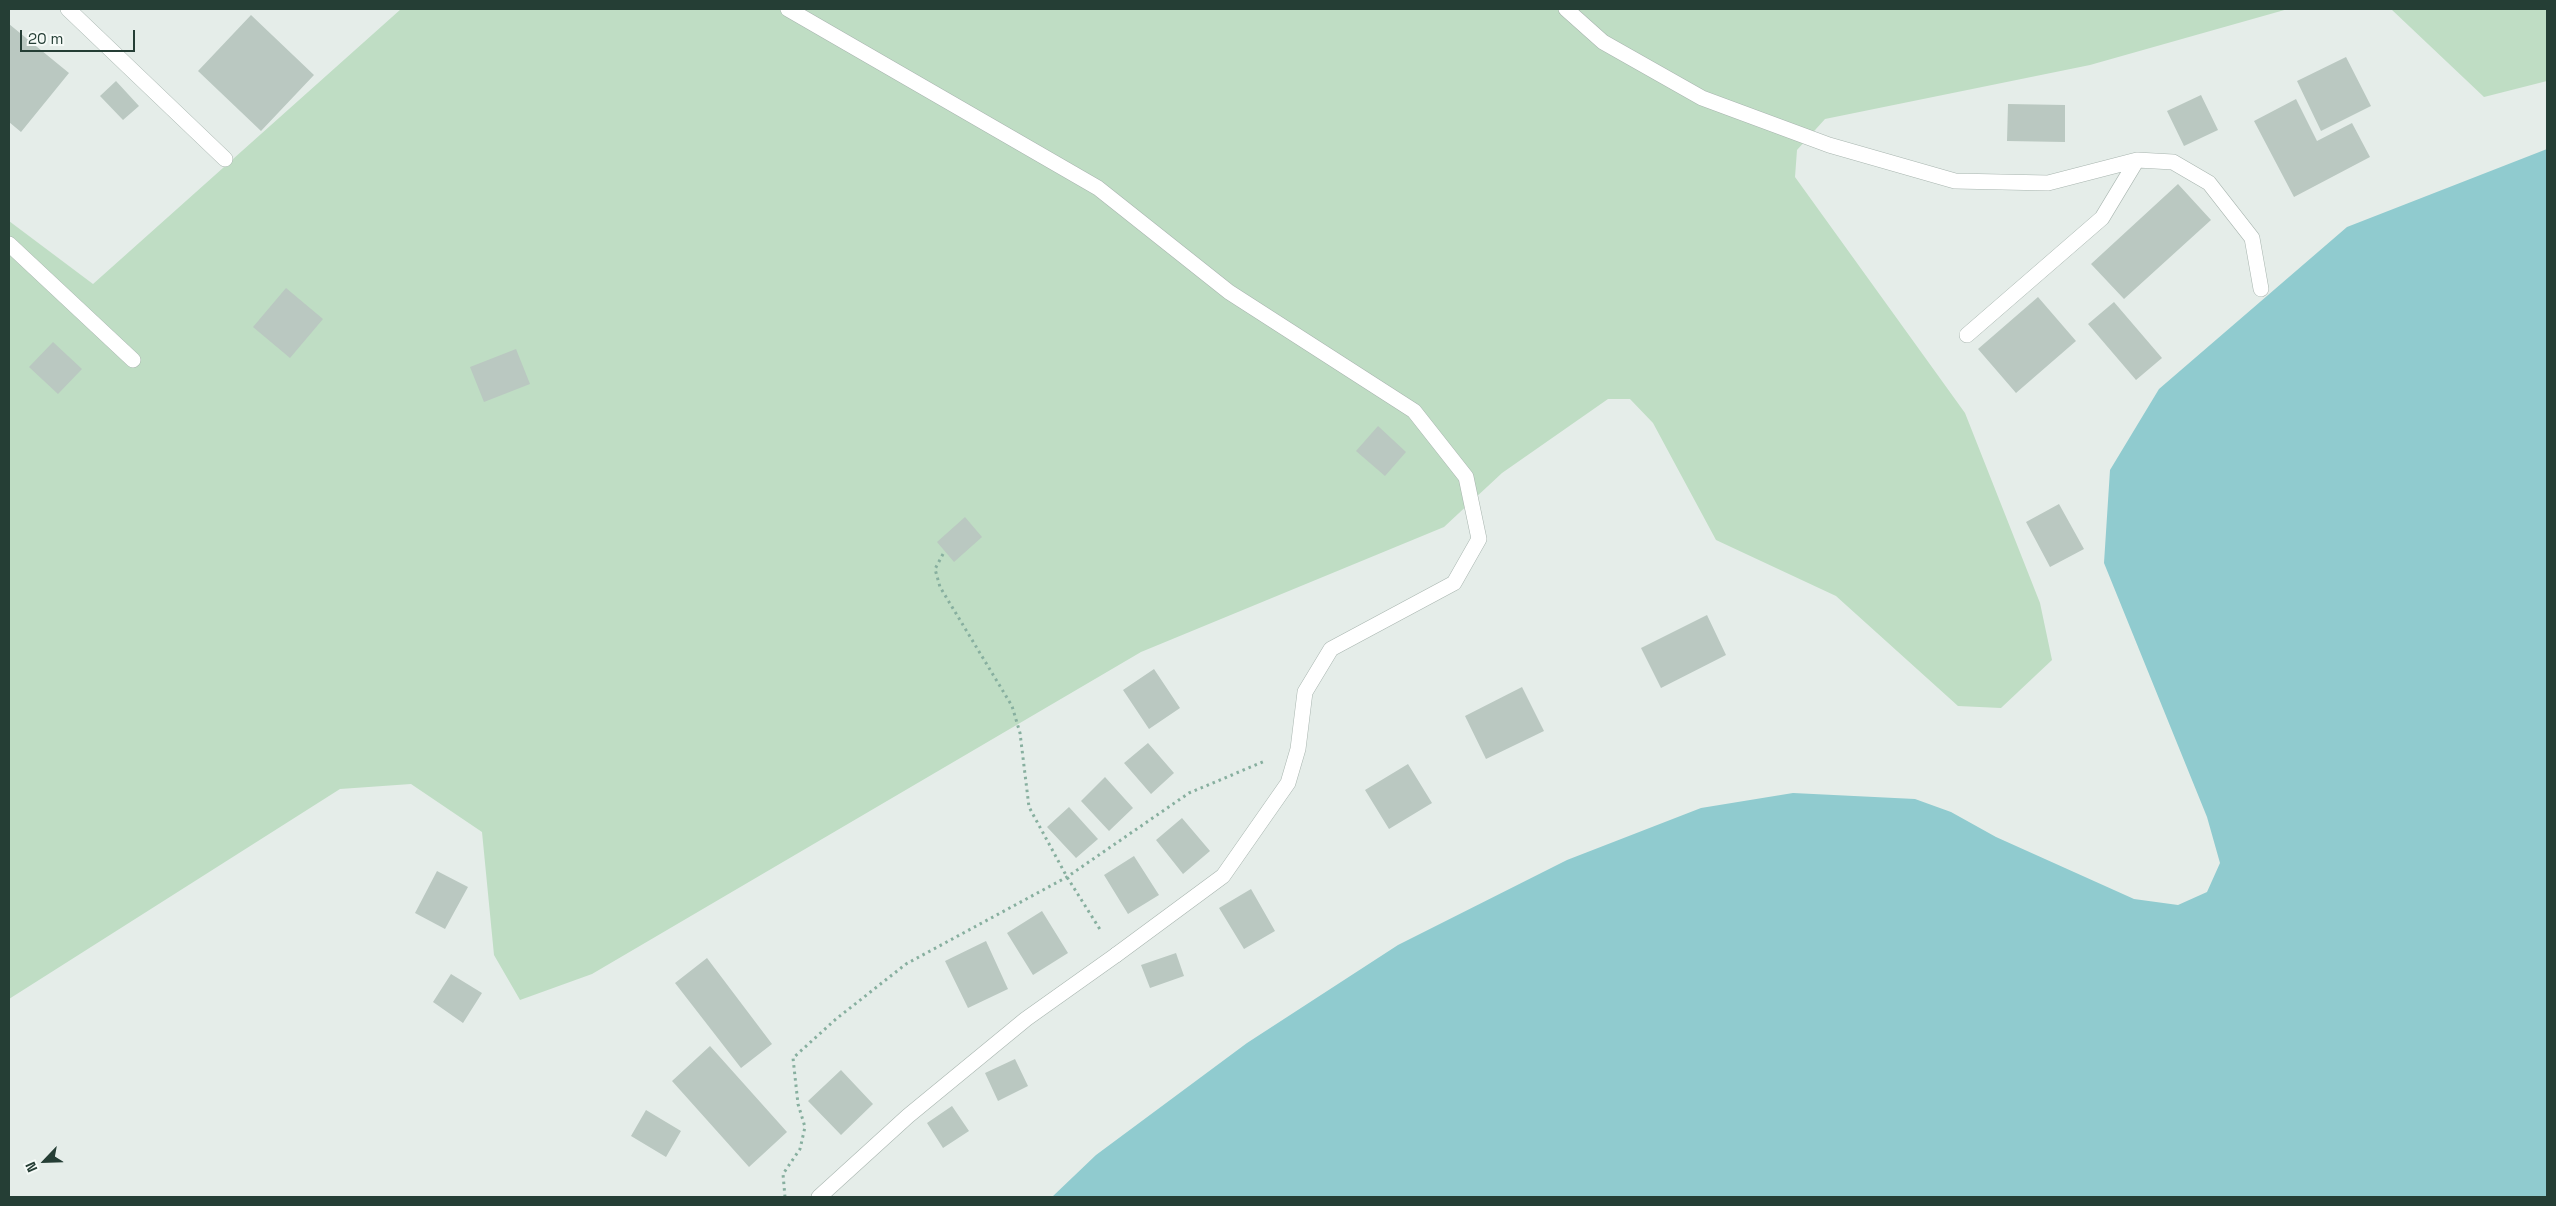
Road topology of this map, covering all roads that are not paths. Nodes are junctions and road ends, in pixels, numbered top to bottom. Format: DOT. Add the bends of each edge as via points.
graph roads {
  1 [pos="68,9"];
  2 [pos="788,9"];
  3 [pos="1566,9"];
  4 [pos="225,159"];
  5 [pos="2137,160"];
  6 [pos="9,244"];
  7 [pos="2261,289"];
  8 [pos="1967,335"];
  9 [pos="133,360"];
  10 [pos="819,1197"];
  1 -- 4 [label="street"];
  2 -- 10 [label="street" via="1098,188 1230,292 1414,411 1466,477 1479,539 1454,583 1331,649 1305,692 1298,749 1288,784 1224,876 1011,1031 908,1116"];
  3 -- 5 [label="street" via="1603,42 1702,98 1829,145 1955,181 2048,183"];
  5 -- 7 [label="street" via="2173,162 2209,183 2252,238"];
  5 -- 8 [label="street" via="2102,218"];
  6 -- 9 [label="street"];
}
